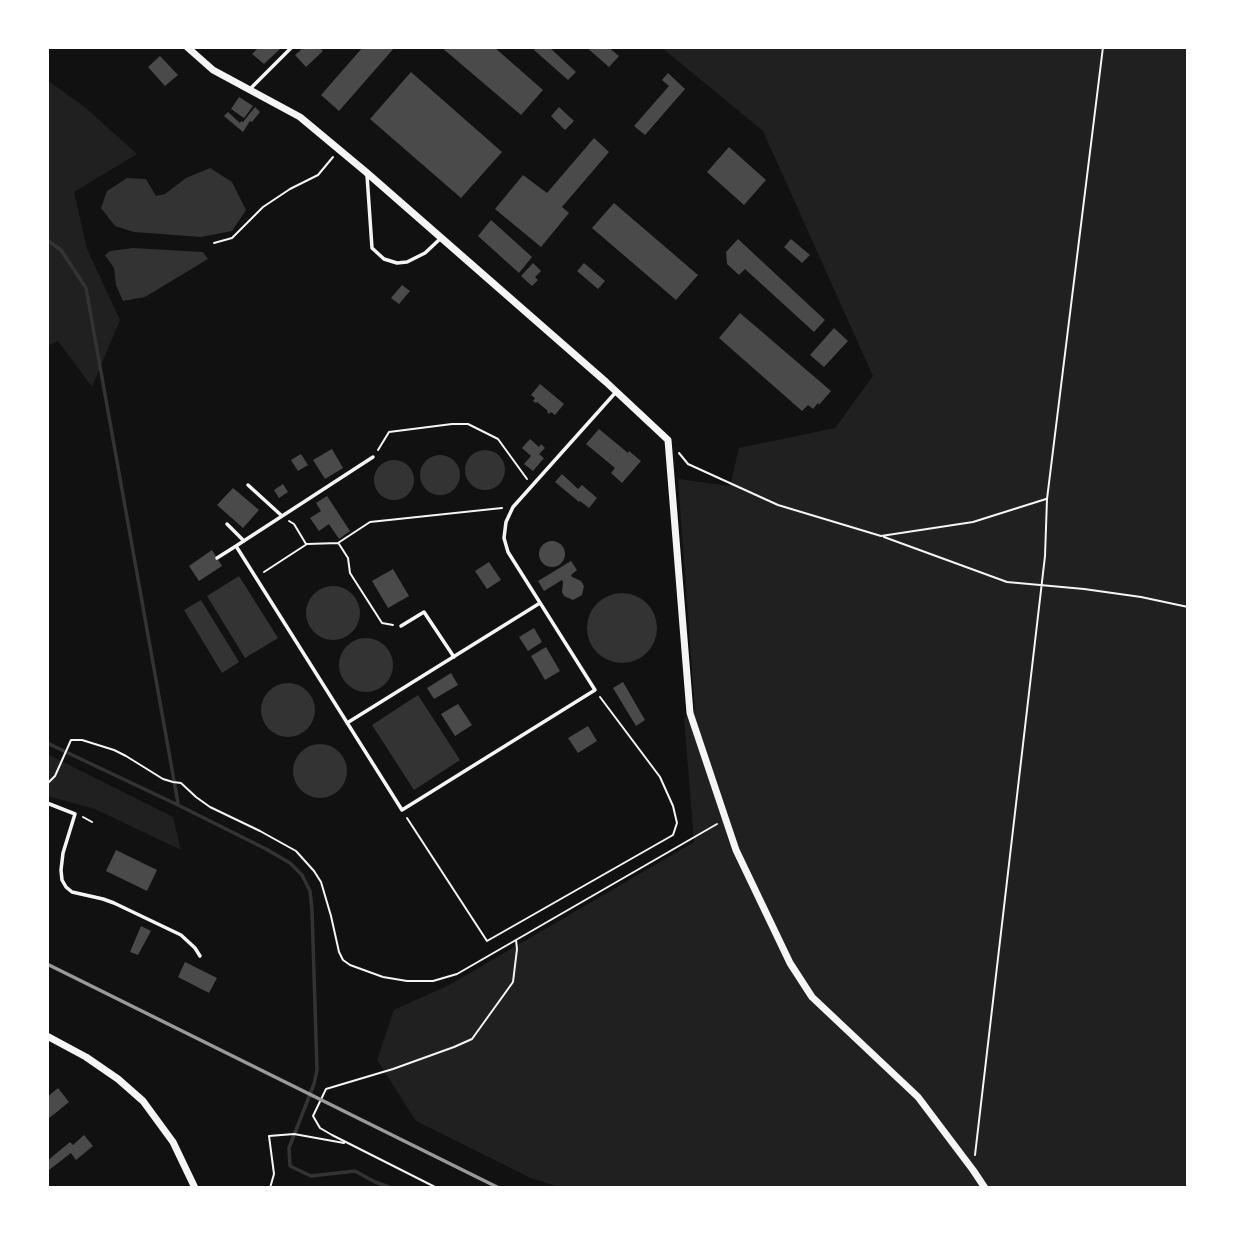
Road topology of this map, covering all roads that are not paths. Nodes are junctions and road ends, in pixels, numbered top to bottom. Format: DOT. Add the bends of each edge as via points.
graph roads {
  1 [pos="187,47"];
  2 [pos="292,47"];
  3 [pos="249,90"];
  4 [pos="366,172"];
  5 [pos="441,238"];
  6 [pos="616,392"];
  7 [pos="373,457"];
  8 [pos="248,485"];
  9 [pos="282,516"];
  10 [pos="227,524"];
  11 [pos="244,541"];
  12 [pos="236,546"];
  13 [pos="217,558"];
  14 [pos="540,603"];
  15 [pos="401,626"];
  16 [pos="454,657"];
  17 [pos="347,723"];
  18 [pos="47,803"];
  19 [pos="200,956"];
  20 [pos="47,1036"];
  21 [pos="195,1188"];
  22 [pos="985,1188"];
  1 -- 3 [label="street" via="214,70"];
  2 -- 3 [label="lane"];
  3 -- 4 [label="street" via="300,117"];
  4 -- 5 [label="street"];
  4 -- 5 [label="lane" via="372,248 384,259 407,262"];
  5 -- 6 [label="street"];
  6 -- 14 [label="lane" via="513,507 506,522 508,552"];
  6 -- 22 [label="street" via="668,440 690,713 736,850 790,963 812,997 918,1097"];
  7 -- 9 [label="lane"];
  8 -- 9 [label="lane"];
  9 -- 11 [label="lane"];
  10 -- 11 [label="lane"];
  11 -- 12 [label="lane"];
  12 -- 13 [label="lane"];
  12 -- 17 [label="lane"];
  14 -- 16 [label="lane"];
  14 -- 17 [label="lane" via="595,690 402,810"];
  15 -- 16 [label="lane" via="425,612"];
  16 -- 17 [label="lane"];
  18 -- 19 [label="lane" via="75,814 63,853 66,887 114,903 181,935"];
  20 -- 21 [label="street" via="118,1079 143,1101 173,1142"];
}
